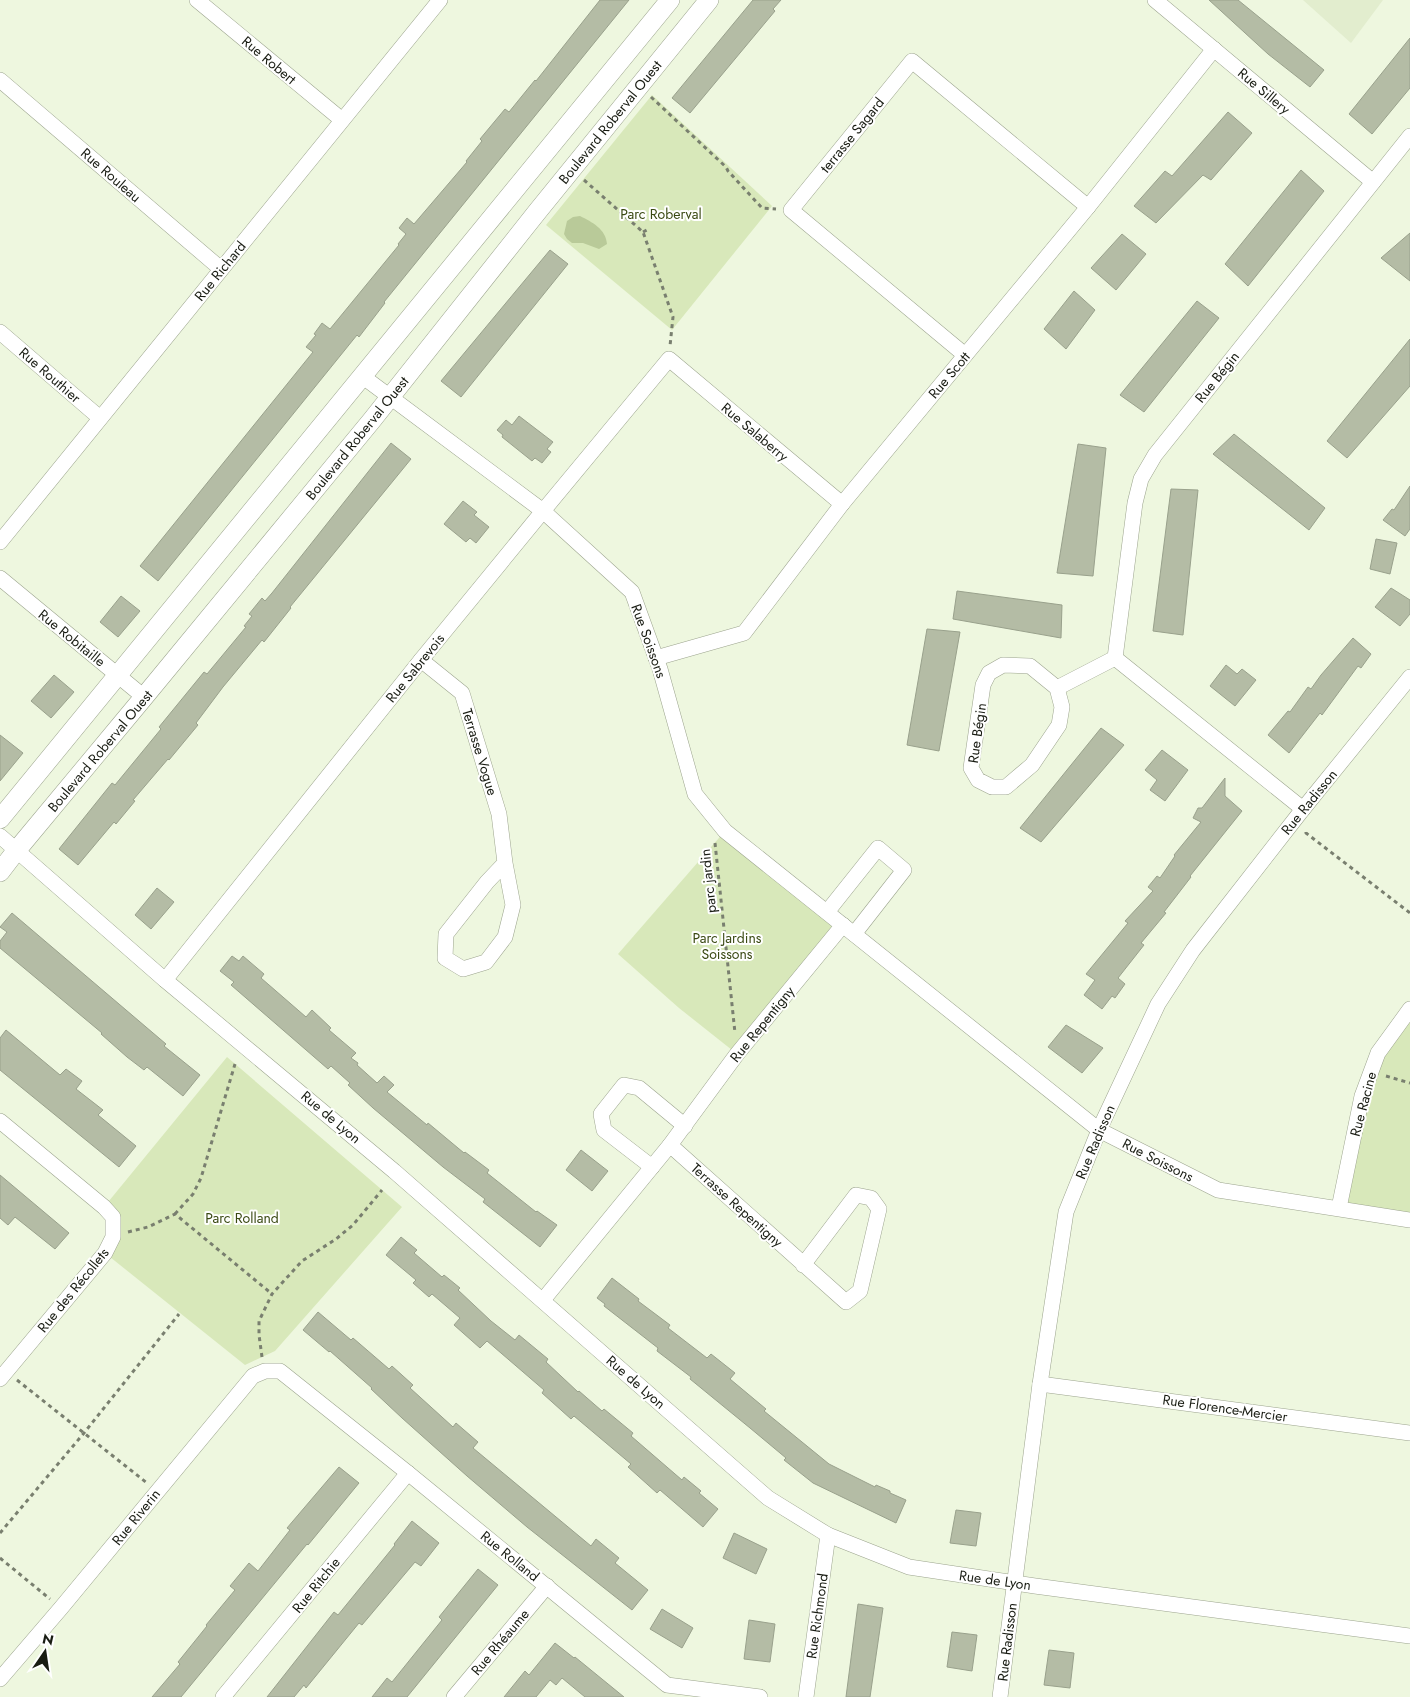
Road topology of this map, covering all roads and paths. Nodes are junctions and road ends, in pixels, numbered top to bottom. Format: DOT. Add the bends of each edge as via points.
graph roads {
  1 [pos="197,0"];
  2 [pos="440,0"];
  3 [pos="670,0"];
  4 [pos="709,0"];
  5 [pos="1155,0"];
  6 [pos="1214,49"];
  7 [pos="0,80"];
  8 [pos="648,94"];
  9 [pos="342,120"];
  10 [pos="1410,136"];
  11 [pos="580,177"];
  12 [pos="1373,182"];
  13 [pos="1088,207"];
  14 [pos="791,210"];
  15 [pos="649,229"];
  16 [pos="643,232"];
  17 [pos="221,269"];
  18 [pos="0,332"];
  19 [pos="965,355"];
  20 [pos="669,359"];
  21 [pos="362,376"];
  22 [pos="390,398"];
  23 [pos="100,418"];
  24 [pos="842,504"];
  25 [pos="542,511"];
  26 [pos="0,542"];
  27 [pos="0,578"];
  28 [pos="656,658"];
  29 [pos="1115,658"];
  30 [pos="421,660"];
  31 [pos="118,675"];
  32 [pos="1410,677"];
  33 [pos="1056,688"];
  34 [pos="144,697"];
  35 [pos="1303,809"];
  36 [pos="0,819"];
  37 [pos="722,827"];
  38 [pos="0,836"];
  39 [pos="16,851"];
  40 [pos="505,864"];
  41 [pos="0,872"];
  42 [pos="827,912"];
  43 [pos="1410,913"];
  44 [pos="848,929"];
  45 [pos="165,980"];
  46 [pos="1410,1009"];
  47 [pos="737,1054"];
  48 [pos="235,1064"];
  49 [pos="1372,1069"];
  50 [pos="1410,1084"];
  51 [pos="0,1122"];
  52 [pos="685,1126"];
  53 [pos="1099,1130"];
  54 [pos="670,1145"];
  55 [pos="652,1166"];
  56 [pos="382,1190"];
  57 [pos="1338,1208"];
  58 [pos="175,1214"];
  59 [pos="1410,1220"];
  60 [pos="123,1233"];
  61 [pos="803,1265"];
  62 [pos="272,1294"];
  63 [pos="543,1300"];
  64 [pos="179,1314"];
  65 [pos="262,1357"];
  66 [pos="280,1371"];
  67 [pos="3,1376"];
  68 [pos="1040,1384"];
  69 [pos="1410,1432"];
  70 [pos="84,1433"];
  71 [pos="408,1472"];
  72 [pos="157,1492"];
  73 [pos="0,1533"];
  74 [pos="828,1535"];
  75 [pos="0,1558"];
  76 [pos="1014,1583"];
  77 [pos="547,1586"];
  78 [pos="61,1608"];
  79 [pos="1410,1636"];
  80 [pos="0,1679"];
  81 [pos="223,1697"];
  82 [pos="454,1697"];
  83 [pos="760,1697"];
  84 [pos="806,1697"];
  85 [pos="1000,1697"];
  1 -- 9 [label="street, Rue Robert"];
  2 -- 9 [label="street, Rue Richard"];
  3 -- 21 [label="street"];
  4 -- 22 [label="street, Boulevard Roberval Ouest"];
  5 -- 6 [label="street, Rue Sillery"];
  6 -- 12 [label="street, Rue Sillery"];
  6 -- 13 [label="street, Rue Scott"];
  7 -- 17 [label="street, Rue Rouleau"];
  8 -- 14 [label="path" via="726,167 762,208"];
  9 -- 17 [label="street, Rue Richard"];
  10 -- 12 [label="street, Rue Bégin"];
  11 -- 16 [label="path"];
  12 -- 29 [label="street, Rue Bégin" via="1155,455 1141,479"];
  13 -- 14 [label="street, terrasse Sagard" via="912,61"];
  13 -- 19 [label="street, Rue Scott"];
  14 -- 19 [label="street"];
  15 -- 16 [label="path"];
  16 -- 20 [label="path" via="673,317"];
  17 -- 23 [label="street, Rue Richard"];
  18 -- 23 [label="street, Rue Routhier"];
  19 -- 24 [label="street, Rue Scott"];
  20 -- 24 [label="street, Rue Salaberry"];
  20 -- 25 [label="street, Rue Sabrevois"];
  21 -- 22 [label="street, Rue Soissons"];
  21 -- 31 [label="street"];
  22 -- 25 [label="street, Rue Soissons"];
  22 -- 34 [label="street, Boulevard Roberval Ouest"];
  23 -- 26 [label="street, Rue Richard"];
  24 -- 28 [label="street, Rue Scott" via="744,633"];
  25 -- 28 [label="street, Rue Soissons" via="632,592"];
  25 -- 30 [label="street, Rue Sabrevois"];
  27 -- 31 [label="street, Rue Robitaille"];
  28 -- 37 [label="street, Rue Soissons" via="695,794"];
  29 -- 33 [label="street"];
  29 -- 35 [label="street"];
  30 -- 40 [label="street, Terrasse Vogue" via="462,693 499,814"];
  30 -- 45 [label="street, Rue Sabrevois"];
  31 -- 34 [label="street, Rue Robitaille"];
  31 -- 36 [label="street"];
  32 -- 35 [label="street, Rue Radisson"];
  33 -- 33 [label="street, Rue Bégin" via="1030,666 1003,665 989,673 983,685 971,768 978,780 992,787 1006,787 1032,765 1059,725 1062,707"];
  34 -- 39 [label="street, Boulevard Roberval Ouest"];
  35 -- 43 [label="path" via="1306,833"];
  35 -- 53 [label="street, Rue Radisson" via="1193,950 1158,1004"];
  37 -- 42 [label="street, Rue Soissons"];
  37 -- 47 [label="path, parc jardin" via="714,837"];
  38 -- 39 [label="street, Rue de Lyon"];
  39 -- 41 [label="street, Boulevard Roberval Ouest"];
  39 -- 45 [label="street, Rue de Lyon"];
  40 -- 40 [label="street, Terrasse Vogue" via="446,934 445,958 463,969 486,962 505,937 513,905"];
  42 -- 44 [label="street, Rue Soissons"];
  42 -- 44 [label="street" via="878,848 904,870"];
  44 -- 47 [label="street, Rue Repentigny"];
  44 -- 53 [label="street, Rue Soissons"];
  45 -- 63 [label="street, Rue de Lyon" via="394,1170"];
  46 -- 49 [label="street, Rue Racine" via="1378,1053"];
  47 -- 52 [label="street, Rue Repentigny"];
  48 -- 58 [label="path" via="201,1178 193,1194"];
  49 -- 50 [label="path"];
  49 -- 57 [label="street, Rue Racine" via="1362,1096"];
  51 -- 67 [label="street, Rue des Récollets" via="104,1206 113,1218 113,1237 105,1253"];
  52 -- 54 [label="street, Rue Repentigny"];
  52 -- 55 [label="street" via="639,1088 624,1085 601,1114 604,1130"];
  53 -- 57 [label="street, Rue Soissons" via="1218,1190"];
  53 -- 68 [label="street, Rue Radisson" via="1066,1212"];
  54 -- 55 [label="street, Rue Repentigny"];
  54 -- 61 [label="street, Terrasse Repentigny"];
  55 -- 63 [label="street, Rue Repentigny"];
  56 -- 62 [label="path" via="353,1225 302,1261"];
  57 -- 59 [label="street, Rue Soissons"];
  58 -- 60 [label="path" via="148,1228"];
  58 -- 62 [label="path"];
  61 -- 61 [label="street, Terrasse Repentigny" via="856,1195 871,1198 879,1209 860,1290 846,1302"];
  62 -- 65 [label="path" via="259,1321"];
  63 -- 74 [label="street, Rue de Lyon" via="768,1498"];
  64 -- 70 [label="path"];
  66 -- 71 [label="street, Rue Rolland"];
  66 -- 72 [label="street, Rue Riverin" via="265,1370 253,1376"];
  67 -- 70 [label="path"];
  68 -- 69 [label="street, Rue Florence-Mercier"];
  68 -- 76 [label="street, Rue Radisson"];
  70 -- 72 [label="path"];
  70 -- 73 [label="path"];
  71 -- 77 [label="street, Rue Rolland"];
  71 -- 81 [label="street, Rue Ritchie"];
  72 -- 78 [label="street, Rue Riverin"];
  74 -- 76 [label="street, Rue de Lyon" via="908,1567"];
  74 -- 84 [label="street, Rue Richmond"];
  75 -- 78 [label="path"];
  76 -- 79 [label="street, Rue de Lyon"];
  76 -- 85 [label="street, Rue Radisson"];
  77 -- 82 [label="street, Rue Rhéaume"];
  77 -- 83 [label="street, Rue Rolland" via="668,1685"];
  78 -- 80 [label="street, Rue Riverin"];
}
